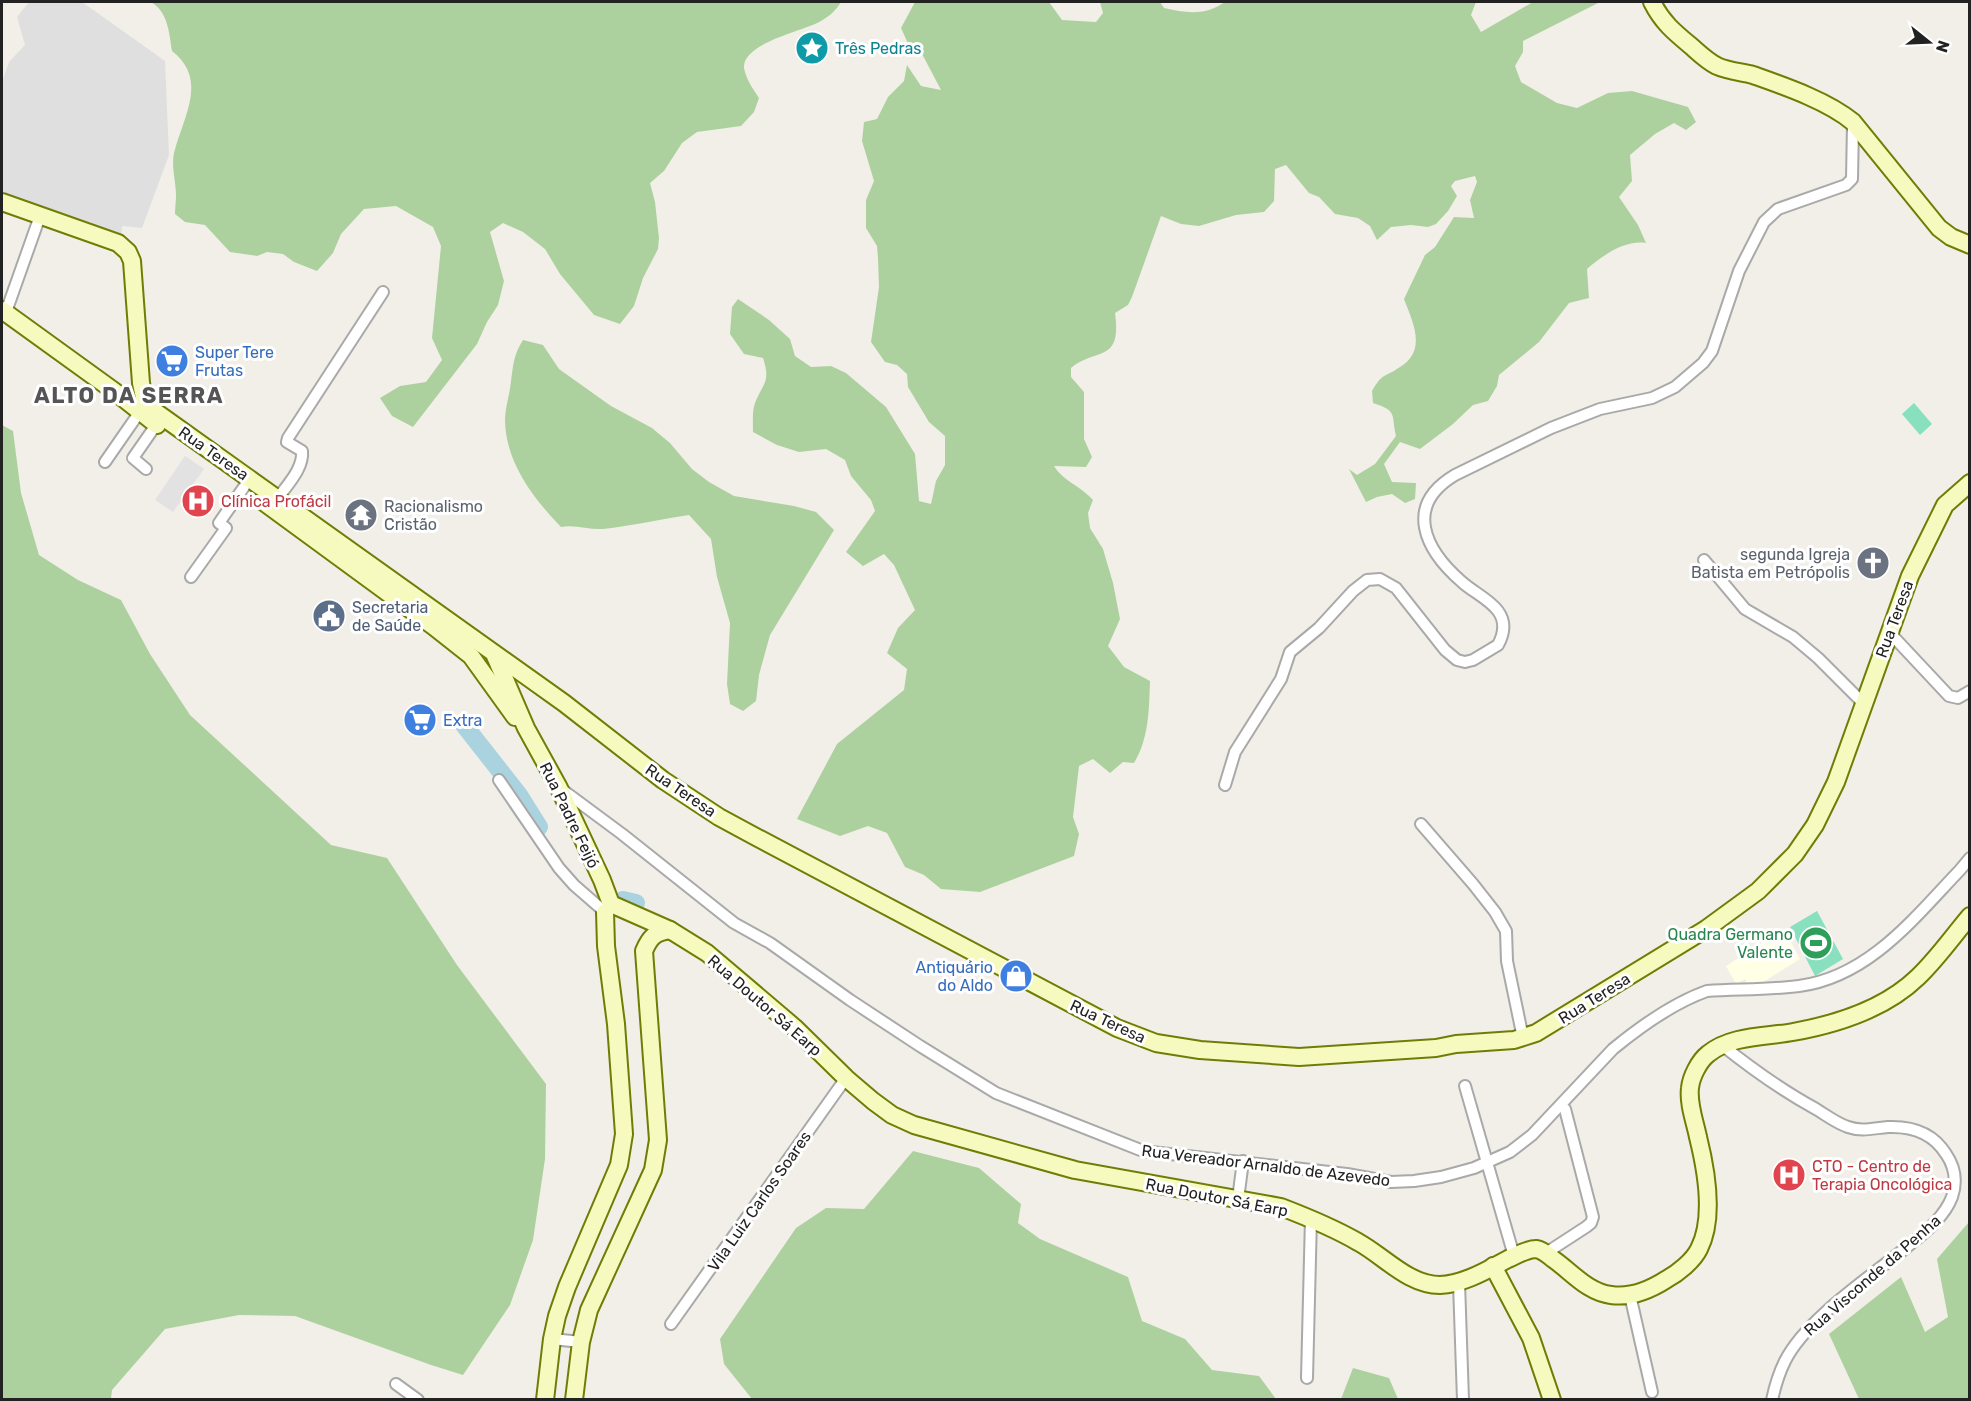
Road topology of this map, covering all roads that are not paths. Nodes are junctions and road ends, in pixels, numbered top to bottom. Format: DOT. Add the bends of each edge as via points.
graph roads {
  1 [pos="1652,2"];
  2 [pos="1853,124"];
  3 [pos="2,202"];
  4 [pos="40,216"];
  5 [pos="1970,245"];
  6 [pos="383,292"];
  7 [pos="4,311"];
  8 [pos="141,383"];
  9 [pos="114,391"];
  10 [pos="139,412"];
  11 [pos="156,425"];
  12 [pos="105,462"];
  13 [pos="146,469"];
  14 [pos="244,488"];
  15 [pos="1968,490"];
  16 [pos="278,498"];
  17 [pos="1704,560"];
  18 [pos="191,577"];
  19 [pos="1889,632"];
  20 [pos="475,650"];
  21 [pos="494,654"];
  22 [pos="1970,691"];
  23 [pos="1864,705"];
  24 [pos="526,728"];
  25 [pos="498,780"];
  26 [pos="1225,785"];
  27 [pos="558,786"];
  28 [pos="1421,824"];
  29 [pos="1970,858"];
  30 [pos="1960,870"];
  31 [pos="1970,877"];
  32 [pos="608,908"];
  33 [pos="1970,916"];
  34 [pos="643,917"];
  35 [pos="670,930"];
  36 [pos="644,951"];
  37 [pos="1523,1038"];
  38 [pos="1722,1045"];
  39 [pos="846,1078"];
  40 [pos="1465,1086"];
  41 [pos="1565,1109"];
  42 [pos="1243,1161"];
  43 [pos="1487,1162"];
  44 [pos="1238,1199"];
  45 [pos="1311,1218"];
  46 [pos="1512,1250"];
  47 [pos="1545,1253"];
  48 [pos="1493,1266"];
  49 [pos="1459,1282"];
  50 [pos="1630,1295"];
  51 [pos="671,1324"];
  52 [pos="552,1339"];
  53 [pos="581,1342"];
  54 [pos="1307,1378"];
  55 [pos="396,1384"];
  56 [pos="1652,1392"];
  57 [pos="418,1400"];
  58 [pos="545,1400"];
  59 [pos="574,1400"];
  60 [pos="1463,1400"];
  61 [pos="1552,1400"];
  62 [pos="1772,1400"];
  1 -- 2 [label="main road" via="1668,28 1710,61 1829,105"];
  2 -- 5 [label="main road" via="1939,228"];
  2 -- 26 [label="street" via="1852,179 1846,185 1778,209 1764,222 1739,271 1714,346 1703,363 1663,393 1600,409 1551,428 1455,475 1431,495 1423,523 1428,541 1443,565 1498,611 1504,629 1498,645 1473,660 1457,660 1396,588 1380,579 1367,580 1290,652 1281,679 1235,752"];
  3 -- 4 [label="main road, Rua Teresa"];
  4 -- 7 [label="street"];
  4 -- 8 [label="main road, Rua Teresa" via="118,243 128,252 132,261"];
  6 -- 16 [label="street" via="288,438 302,451 302,461"];
  7 -- 9 [label="main road, Rua Teresa"];
  8 -- 9 [label="main road" via="128,390"];
  8 -- 16 [label="main road, Rua Teresa" via="153,410"];
  9 -- 10 [label="main road, Rua Teresa"];
  10 -- 11 [label="main road, Rua Teresa"];
  10 -- 12 [label="street"];
  11 -- 13 [label="street" via="133,458"];
  11 -- 14 [label="main road, Rua Teresa"];
  14 -- 18 [label="street" via="219,523 226,528"];
  14 -- 20 [label="main road, Rua Teresa" via="433,626"];
  15 -- 19 [label="main road, Rua Teresa" via="1945,505 1938,517"];
  16 -- 20 [label="main road, Rua Teresa" via="441,614"];
  17 -- 23 [label="street" via="1745,609 1793,637"];
  19 -- 22 [label="street" via="1949,696 1958,698"];
  19 -- 23 [label="main road, Rua Teresa"];
  20 -- 21 [label="main road, Rua Teresa"];
  20 -- 24 [label="main road, Rua Padre Feijó" via="508,708"];
  21 -- 24 [label="main road, Rua Padre Feijó"];
  21 -- 37 [label="main road, Rua Teresa" via="719,817 1116,1028 1156,1043 1299,1057"];
  23 -- 37 [label="main road, Rua Teresa" via="1836,782 1815,825 1795,854 1758,891 1706,929 1565,1017"];
  24 -- 27 [label="main road, Rua Padre Feijó"];
  25 -- 32 [label="street" via="559,868 574,885"];
  27 -- 32 [label="main road, Rua Padre Feijó" via="602,880"];
  27 -- 42 [label="street, Rua Vereador Arnaldo de Azevedo" via="734,923 996,1093 1143,1151"];
  28 -- 37 [label="street" via="1473,884 1506,931 1507,961"];
  29 -- 30 [label="street, Rua Vereador Arnaldo de Azevedo"];
  30 -- 31 [label="street"];
  30 -- 43 [label="street, Rua Vereador Arnaldo de Azevedo" via="1888,943 1843,974 1799,986 1707,991 1676,1004 1613,1049 1532,1135 1510,1152"];
  32 -- 34 [label="main road, Rua Doutor Sá Earp"];
  32 -- 52 [label="main road, Rua Padre Feijó" via="606,946 624,1134 619,1165 567,1287"];
  33 -- 38 [label="main road" via="1920,976 1894,997 1852,1017 1809,1029"];
  34 -- 35 [label="main road, Rua Doutor Sá Earp"];
  34 -- 36 [label="main road"];
  35 -- 36 [label="main road" via="657,932"];
  35 -- 39 [label="main road, Rua Doutor Sá Earp" via="707,953 794,1027"];
  36 -- 53 [label="main road" via="657,1155 589,1310"];
  38 -- 50 [label="main road" via="1706,1055 1690,1088 1706,1178 1707,1208 1699,1250 1671,1277"];
  38 -- 62 [label="street, Rua Visconde da Penha" via="1789,1094 1849,1127 1906,1127 1928,1135 1941,1146 1954,1169 1954,1188 1940,1217 1803,1335 1785,1360"];
  39 -- 44 [label="main road, Rua Doutor Sá Earp" via="892,1115 979,1145 1076,1170"];
  39 -- 51 [label="street, Vila Luiz Carlos Soares"];
  40 -- 43 [label="street"];
  41 -- 47 [label="street" via="1593,1217 1582,1231"];
  42 -- 43 [label="street, Rua Vereador Arnaldo de Azevedo" via="1391,1182 1441,1177"];
  42 -- 44 [label="street"];
  43 -- 46 [label="street"];
  44 -- 45 [label="main road, Rua Doutor Sá Earp" via="1281,1207"];
  45 -- 49 [label="main road, Rua Doutor Sá Earp" via="1359,1242 1422,1283"];
  45 -- 54 [label="street"];
  46 -- 47 [label="main road, Rua Doutor Sá Earp"];
  46 -- 48 [label="main road, Rua Doutor Sá Earp"];
  47 -- 50 [label="main road" via="1592,1290"];
  48 -- 49 [label="main road, Rua Doutor Sá Earp"];
  48 -- 61 [label="main road" via="1531,1338"];
  49 -- 60 [label="street"];
  50 -- 56 [label="street"];
  52 -- 53 [label="street"];
  52 -- 58 [label="main road, Rua Padre Feijó"];
  53 -- 59 [label="main road"];
  55 -- 57 [label="street"];
}
